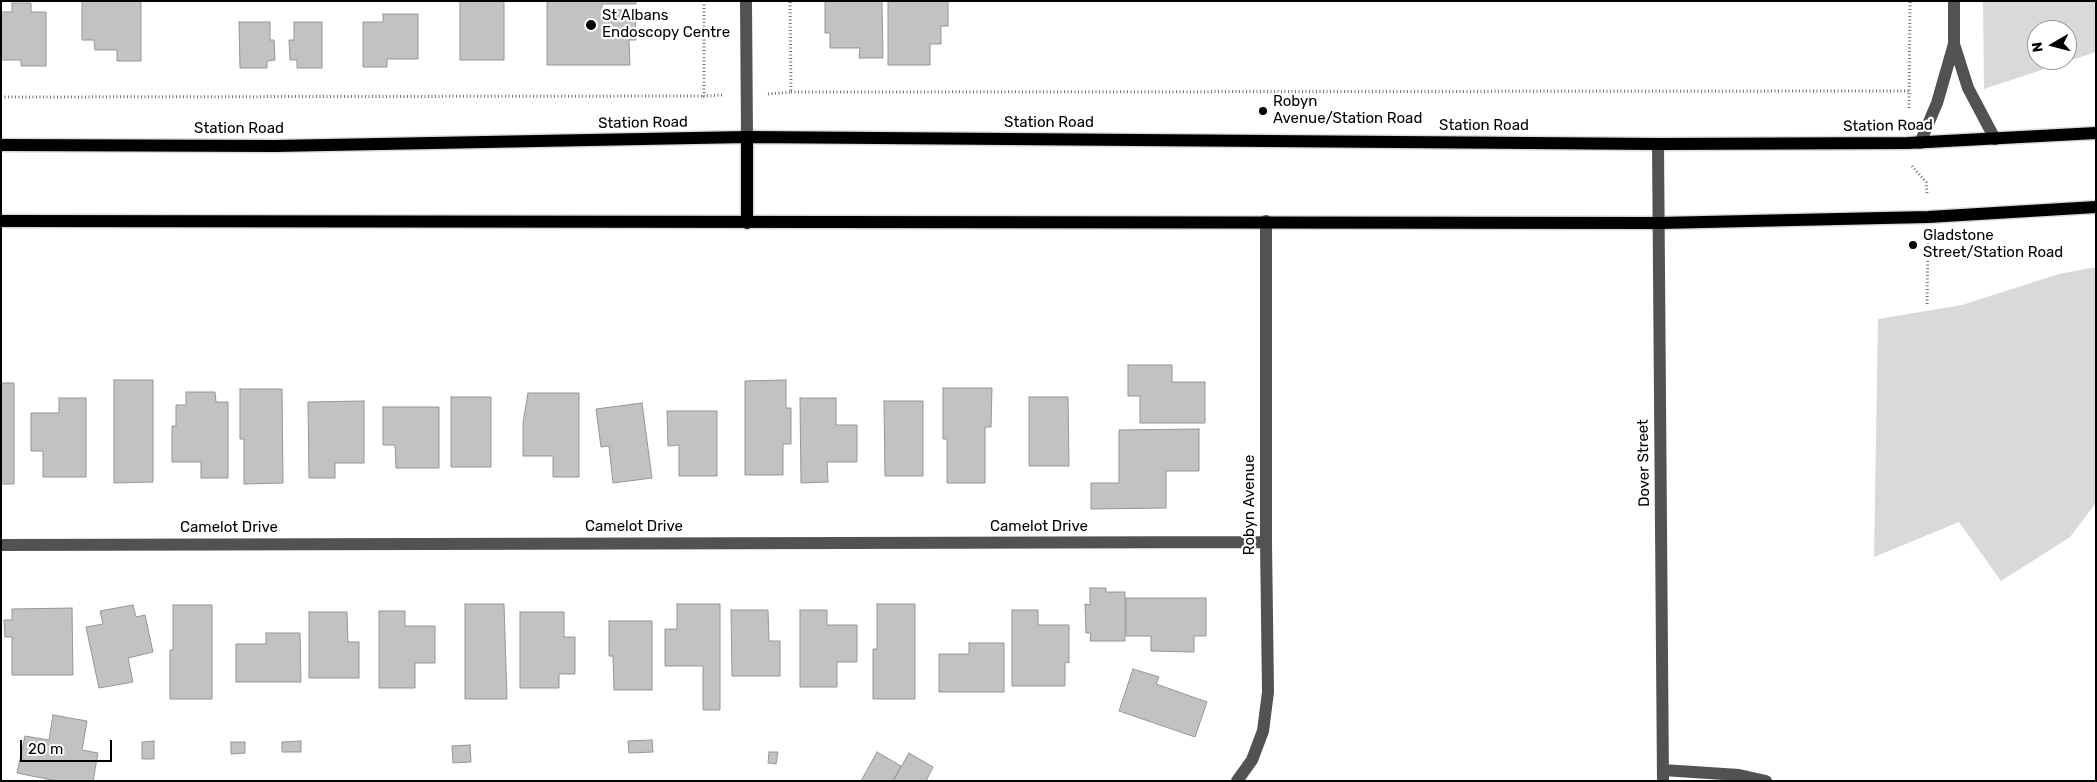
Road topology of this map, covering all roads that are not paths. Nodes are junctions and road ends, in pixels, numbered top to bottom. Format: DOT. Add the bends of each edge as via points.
graph roads {
  1 [pos="746,1"];
  2 [pos="1954,1"];
  3 [pos="1954,44"];
  4 [pos="2096,133"];
  5 [pos="747,137"];
  6 [pos="1995,139"];
  7 [pos="1920,143"];
  8 [pos="1658,144"];
  9 [pos="1,145"];
  10 [pos="2096,207"];
  11 [pos="1,221"];
  12 [pos="1266,221"];
  13 [pos="747,223"];
  14 [pos="1659,223"];
  15 [pos="1266,542"];
  16 [pos="1,544"];
  17 [pos="1663,775"];
  18 [pos="1237,781"];
  19 [pos="1766,781"];
  1 -- 5 [label="street"];
  2 -- 3 [label="street"];
  3 -- 6 [label="street" via="1968,88"];
  3 -- 7 [label="street" via="1937,103"];
  4 -- 6 [label="main road, Station Road"];
  5 -- 8 [label="main road, Station Road"];
  5 -- 9 [label="main road, Station Road" via="275,146"];
  5 -- 13 [label="main road"];
  6 -- 7 [label="main road, Station Road"];
  7 -- 8 [label="main road, Station Road"];
  8 -- 14 [label="street, Dover Street"];
  10 -- 14 [label="main road" via="1928,217"];
  11 -- 13 [label="main road"];
  12 -- 13 [label="main road"];
  12 -- 14 [label="main road"];
  12 -- 15 [label="street, Robyn Avenue"];
  14 -- 17 [label="street, Dover Street"];
  15 -- 16 [label="street, Camelot Drive"];
  15 -- 18 [label="street, Robyn Avenue" via="1268,692 1263,731 1252,760"];
  17 -- 19 [label="street" via="1739,775"];
}
